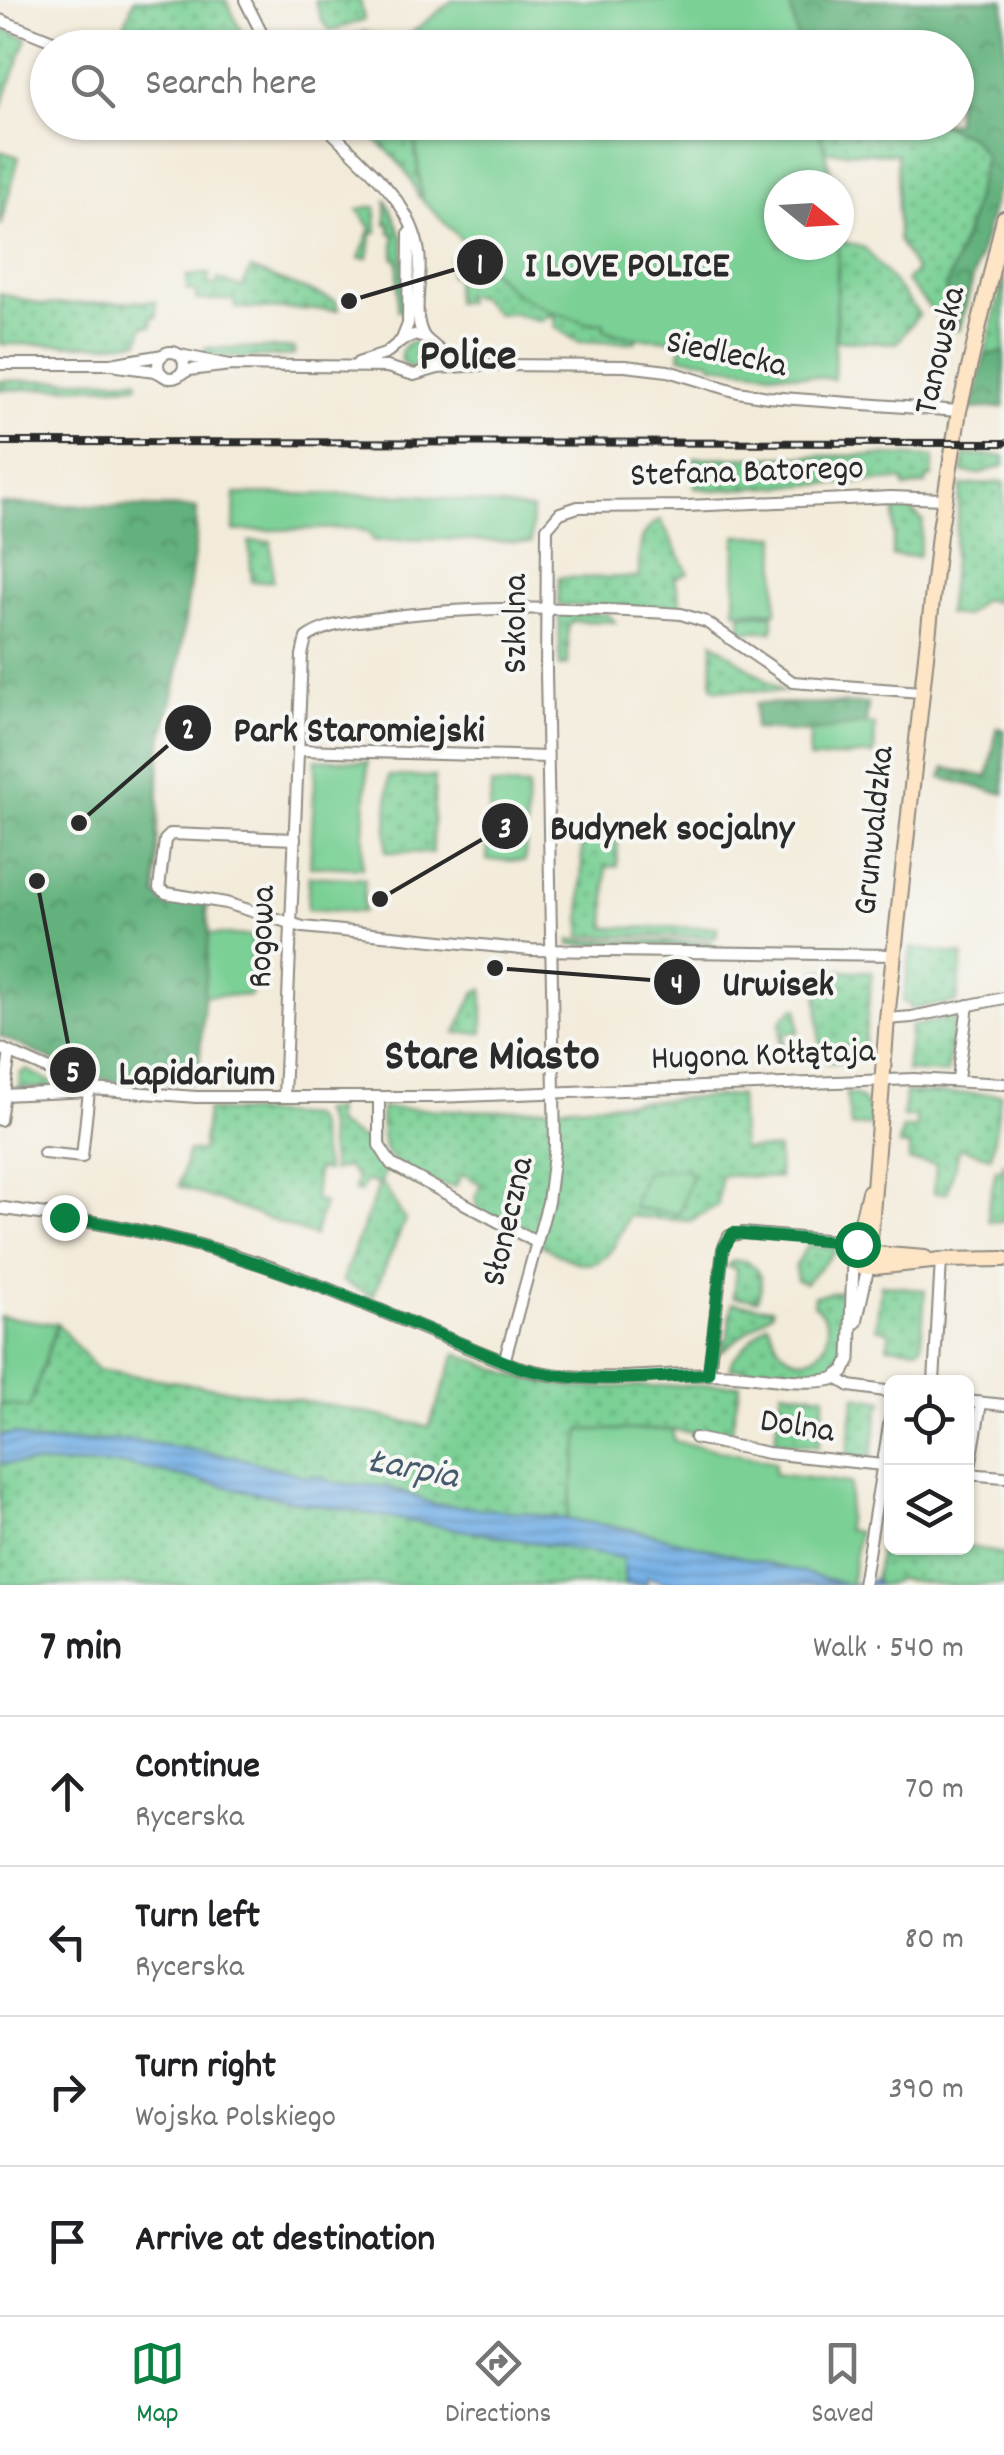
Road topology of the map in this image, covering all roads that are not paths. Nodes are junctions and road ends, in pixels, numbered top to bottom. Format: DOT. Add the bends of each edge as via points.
graph roads {
  1 [pos="245,0"];
  2 [pos="0,20"];
  3 [pos="259,30"];
  4 [pos="30,32"];
  5 [pos="339,140"];
  6 [pos="1004,218"];
  7 [pos="408,222"];
  8 [pos="1001,240"];
  9 [pos="400,341"];
  10 [pos="428,342"];
  11 [pos="163,355"];
  12 [pos="180,355"];
  13 [pos="0,364"];
  14 [pos="112,364"];
  15 [pos="231,365"];
  16 [pos="347,365"];
  17 [pos="481,365"];
  18 [pos="403,372"];
  19 [pos="422,373"];
  20 [pos="163,374"];
  21 [pos="178,376"];
  22 [pos="959,411"];
  23 [pos="944,498"];
  24 [pos="554,517"];
  25 [pos="545,610"];
  26 [pos="921,692"];
  27 [pos="298,750"];
  28 [pos="547,757"];
  29 [pos="295,839"];
  30 [pos="292,924"];
  31 [pos="550,950"];
  32 [pos="894,955"];
  33 [pos="1004,998"];
  34 [pos="968,1006"];
  35 [pos="887,1019"];
  36 [pos="5,1051"];
  37 [pos="958,1079"];
  38 [pos="882,1081"];
  39 [pos="1004,1084"];
  40 [pos="103,1091"];
  41 [pos="89,1092"];
  42 [pos="552,1093"];
  43 [pos="2,1094"];
  44 [pos="284,1097"];
  45 [pos="378,1098"];
  46 [pos="0,1120"];
  47 [pos="44,1153"];
  48 [pos="876,1170"];
  49 [pos="0,1208"];
  50 [pos="872,1231"];
  51 [pos="536,1242"];
  52 [pos="854,1252"];
  53 [pos="1004,1259"];
  54 [pos="869,1260"];
  55 [pos="941,1260"];
  56 [pos="852,1341"];
  57 [pos="504,1362"];
  58 [pos="708,1374"];
  59 [pos="934,1375"];
  60 [pos="836,1378"];
  61 [pos="884,1391"];
  62 [pos="974,1402"];
  63 [pos="982,1403"];
  64 [pos="1004,1406"];
  65 [pos="695,1438"];
  66 [pos="970,1465"];
  67 [pos="884,1466"];
  68 [pos="974,1475"];
  69 [pos="1004,1478"];
  70 [pos="884,1481"];
  71 [pos="864,1582"];
  1 -- 3 [label="street"];
  2 -- 4 [label="street"];
  5 -- 7 [label="street"];
  6 -- 8 [label="main road, Tanowska"];
  7 -- 9 [label="street" via="408,324"];
  7 -- 10 [label="street" via="419,252 420,325"];
  8 -- 22 [label="main road, Tanowska"];
  9 -- 10 [label="street" via="414,335"];
  9 -- 16 [label="street" via="381,356"];
  9 -- 18 [label="street" via="394,358"];
  10 -- 17 [label="street, Siedlecka"];
  10 -- 19 [label="street" via="433,361"];
  11 -- 12 [label="street"];
  11 -- 14 [label="street"];
  11 -- 20 [label="street"];
  12 -- 15 [label="street"];
  12 -- 21 [label="street" via="184,367"];
  13 -- 14 [label="street"];
  14 -- 20 [label="street"];
  15 -- 16 [label="street"];
  15 -- 21 [label="street"];
  16 -- 18 [label="street"];
  17 -- 19 [label="street, Siedlecka"];
  17 -- 22 [label="street, Siedlecka" via="636,366 768,397"];
  18 -- 19 [label="street"];
  20 -- 21 [label="street"];
  22 -- 23 [label="main road, Tanowska"];
  23 -- 24 [label="street, Stefana Batorego" via="578,506"];
  23 -- 26 [label="main road, Grunwaldzka"];
  24 -- 25 [label="street, Szkolna" via="545,536"];
  25 -- 26 [label="street" via="689,616 793,682"];
  25 -- 27 [label="street, Rogowa" via="418,612 327,627 306,638"];
  25 -- 28 [label="street, Szkolna"];
  26 -- 32 [label="main road, Grunwaldzka"];
  27 -- 28 [label="street"];
  27 -- 29 [label="street, Rogowa"];
  28 -- 31 [label="street, Szkolna"];
  29 -- 30 [label="street, Rogowa"];
  29 -- 30 [label="street, Rogowa" via="167,836 159,882 162,892"];
  30 -- 31 [label="street"];
  30 -- 44 [label="street, Rogowa"];
  31 -- 32 [label="street"];
  31 -- 42 [label="street, Szkolna"];
  32 -- 35 [label="main road, Grunwaldzka"];
  33 -- 34 [label="street"];
  34 -- 35 [label="street"];
  34 -- 37 [label="street"];
  35 -- 38 [label="main road, Grunwaldzka"];
  36 -- 40 [label="street, Hugona Kołłątaja"];
  36 -- 43 [label="street"];
  37 -- 38 [label="street, Hugona Kołłątaja"];
  37 -- 39 [label="street, Hugona Kołłątaja"];
  38 -- 42 [label="street, Hugona Kołłątaja"];
  38 -- 48 [label="main road, Grunwaldzka"];
  40 -- 41 [label="street, Hugona Kołłątaja"];
  40 -- 44 [label="street, Hugona Kołłątaja"];
  41 -- 43 [label="street, Hugona Kołłątaja"];
  41 -- 47 [label="street" via="82,1157"];
  42 -- 45 [label="street, Hugona Kołłątaja"];
  42 -- 51 [label="street, Słoneczna" via="554,1168"];
  43 -- 46 [label="street"];
  44 -- 45 [label="street, Hugona Kołłątaja"];
  45 -- 51 [label="street" via="380,1145 391,1164"];
  48 -- 50 [label="main road, Grunwaldzka"];
  48 -- 52 [label="main road, Grunwaldzka"];
  49 -- 57 [label="street" via="227,1253"];
  50 -- 52 [label="street"];
  50 -- 54 [label="main road, Grunwaldzka"];
  51 -- 57 [label="street, Słoneczna"];
  52 -- 54 [label="main road"];
  52 -- 56 [label="street, Grunwaldzka"];
  52 -- 58 [label="street" via="729,1236"];
  53 -- 55 [label="main road"];
  54 -- 55 [label="main road"];
  54 -- 56 [label="street, Grunwaldzka"];
  55 -- 59 [label="street"];
  56 -- 60 [label="street, Grunwaldzka" via="847,1366"];
  57 -- 58 [label="street" via="594,1380"];
  58 -- 60 [label="street"];
  60 -- 61 [label="street"];
  62 -- 63 [label="street"];
  63 -- 64 [label="street"];
  63 -- 66 [label="street"];
  65 -- 67 [label="street, Dolna"];
  68 -- 69 [label="street"];
  70 -- 71 [label="street"];
}
